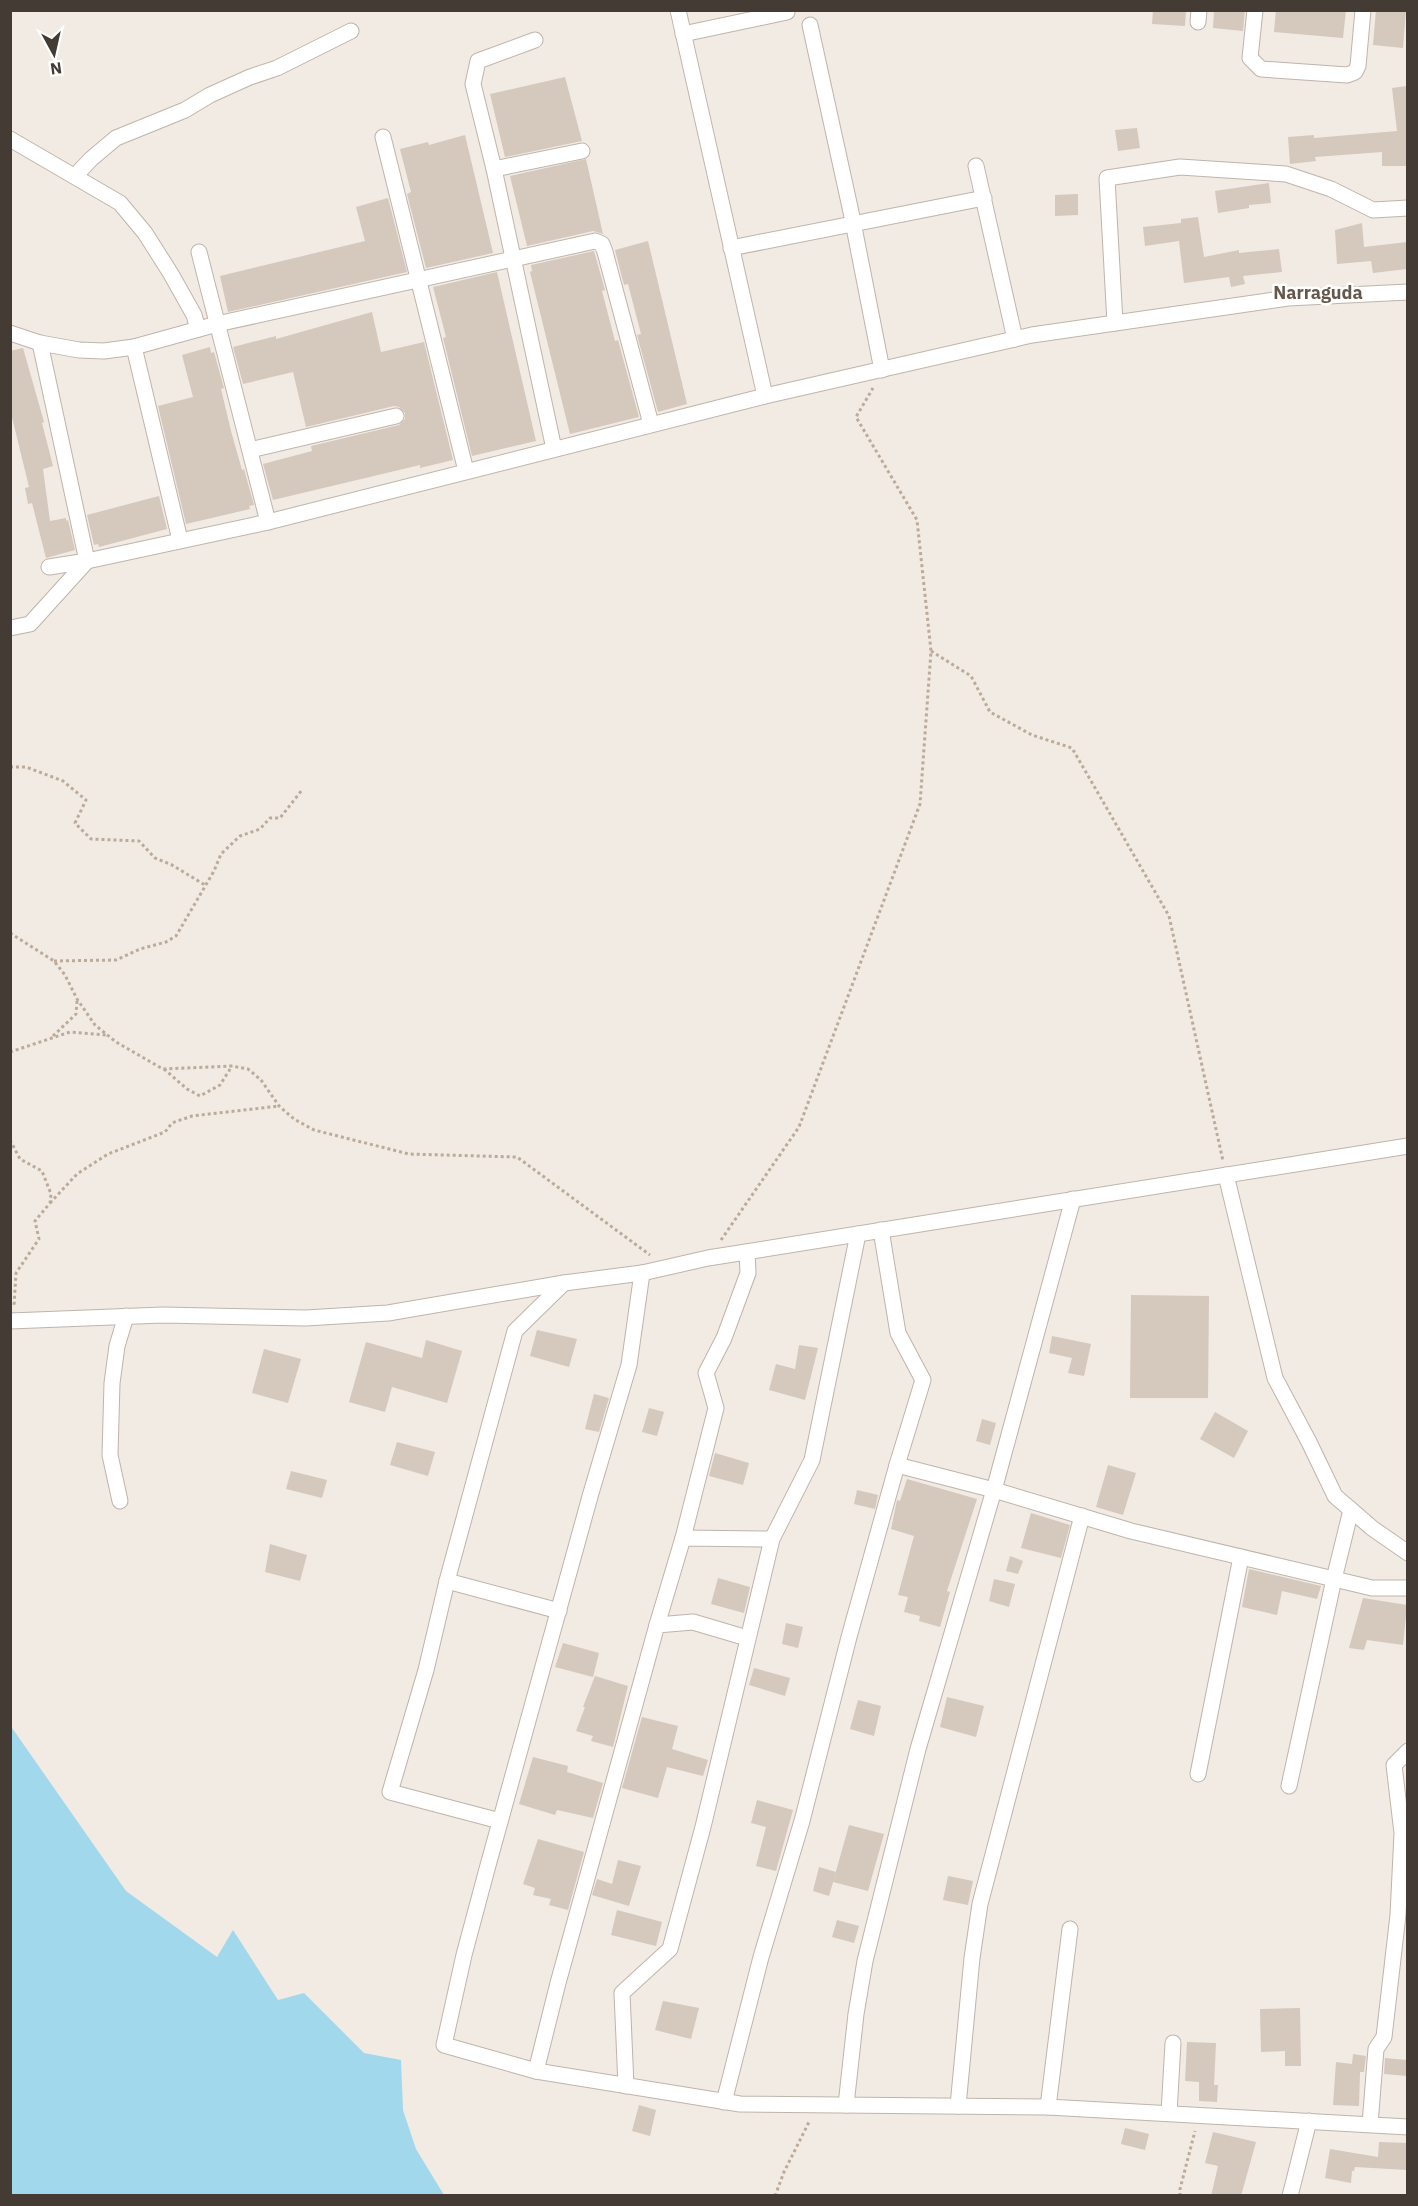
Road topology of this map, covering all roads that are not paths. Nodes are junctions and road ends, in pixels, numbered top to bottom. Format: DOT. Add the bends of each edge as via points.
graph roads {
  1 [pos="678,10"];
  2 [pos="1255,10"];
  3 [pos="1363,10"];
  4 [pos="787,12"];
  5 [pos="810,26"];
  6 [pos="351,31"];
  7 [pos="683,34"];
  8 [pos="535,40"];
  9 [pos="383,137"];
  10 [pos="10,139"];
  11 [pos="582,151"];
  12 [pos="976,166"];
  13 [pos="494,169"];
  14 [pos="75,176"];
  15 [pos="984,198"];
  16 [pos="1407,208"];
  17 [pos="853,223"];
  18 [pos="731,248"];
  19 [pos="199,252"];
  20 [pos="512,260"];
  21 [pos="418,279"];
  22 [pos="1407,292"];
  23 [pos="1115,323"];
  24 [pos="217,324"];
  25 [pos="198,329"];
  26 [pos="10,333"];
  27 [pos="1015,339"];
  28 [pos="40,343"];
  29 [pos="134,347"];
  30 [pos="882,370"];
  31 [pos="765,396"];
  32 [pos="396,416"];
  33 [pos="651,424"];
  34 [pos="554,449"];
  35 [pos="250,450"];
  36 [pos="466,471"];
  37 [pos="268,522"];
  38 [pos="180,540"];
  39 [pos="87,561"];
  40 [pos="49,567"];
  41 [pos="10,628"];
  42 [pos="1407,1146"];
  43 [pos="1226,1175"];
  44 [pos="1073,1199"];
  45 [pos="881,1230"];
  46 [pos="858,1234"];
  47 [pos="747,1252"];
  48 [pos="642,1274"];
  49 [pos="564,1283"];
  50 [pos="126,1316"];
  51 [pos="12,1320"];
  52 [pos="897,1465"];
  53 [pos="994,1490"];
  54 [pos="120,1501"];
  55 [pos="1351,1510"];
  56 [pos="1082,1516"];
  57 [pos="683,1538"];
  58 [pos="772,1539"];
  59 [pos="1407,1553"];
  60 [pos="1241,1557"];
  61 [pos="1334,1579"];
  62 [pos="447,1581"];
  63 [pos="1407,1588"];
  64 [pos="559,1611"];
  65 [pos="657,1625"];
  66 [pos="747,1638"];
  67 [pos="1407,1751"];
  68 [pos="1198,1774"];
  69 [pos="1289,1786"];
  70 [pos="501,1821"];
  71 [pos="1070,1929"];
  72 [pos="1173,2043"];
  73 [pos="536,2071"];
  74 [pos="626,2086"];
  75 [pos="724,2102"];
  76 [pos="846,2105"];
  77 [pos="958,2106"];
  78 [pos="1048,2107"];
  79 [pos="1169,2113"];
  80 [pos="1309,2121"];
  81 [pos="1370,2124"];
  82 [pos="1407,2127"];
  83 [pos="1290,2196"];
  1 -- 7 [label="street"];
  2 -- 3 [label="street" via="1250,58 1261,69 1347,75 1358,66"];
  4 -- 7 [label="street"];
  5 -- 17 [label="street"];
  6 -- 14 [label="street" via="185,110 116,138"];
  7 -- 18 [label="street"];
  8 -- 13 [label="street" via="478,61 473,84"];
  9 -- 21 [label="street"];
  10 -- 14 [label="street"];
  11 -- 13 [label="street"];
  12 -- 15 [label="street"];
  13 -- 20 [label="street"];
  14 -- 25 [label="street" via="120,203 146,233 194,315"];
  15 -- 17 [label="street"];
  15 -- 27 [label="street"];
  16 -- 23 [label="street" via="1373,210 1331,189 1286,174 1180,167 1107,178"];
  17 -- 18 [label="street"];
  17 -- 30 [label="street"];
  18 -- 31 [label="street"];
  19 -- 24 [label="street"];
  20 -- 21 [label="street"];
  20 -- 33 [label="street" via="595,241 602,244"];
  20 -- 34 [label="street"];
  21 -- 24 [label="street"];
  21 -- 36 [label="street"];
  22 -- 23 [label="street" via="1288,298"];
  23 -- 27 [label="street"];
  24 -- 25 [label="street"];
  24 -- 35 [label="street"];
  25 -- 29 [label="street"];
  26 -- 28 [label="street"];
  27 -- 30 [label="street"];
  28 -- 29 [label="street" via="79,350"];
  28 -- 39 [label="street"];
  29 -- 38 [label="street"];
  30 -- 31 [label="street"];
  31 -- 33 [label="street"];
  32 -- 35 [label="street"];
  33 -- 34 [label="street"];
  34 -- 36 [label="street"];
  35 -- 37 [label="street"];
  36 -- 37 [label="street"];
  37 -- 38 [label="street"];
  38 -- 39 [label="street"];
  39 -- 40 [label="street"];
  39 -- 41 [label="street" via="30,624"];
  42 -- 43 [label="street"];
  43 -- 44 [label="street"];
  43 -- 55 [label="street" via="1275,1378 1335,1496"];
  44 -- 45 [label="street"];
  44 -- 53 [label="street"];
  45 -- 46 [label="street"];
  45 -- 52 [label="street" via="898,1333 923,1380"];
  46 -- 47 [label="street"];
  46 -- 58 [label="street" via="812,1460"];
  47 -- 48 [label="street"];
  47 -- 57 [label="street" via="748,1273 724,1338 706,1373 716,1408"];
  48 -- 49 [label="street"];
  48 -- 64 [label="street" via="629,1365"];
  49 -- 50 [label="street" via="387,1313 306,1318"];
  49 -- 62 [label="street" via="515,1331"];
  50 -- 51 [label="street"];
  50 -- 54 [label="street" via="117,1346 111,1403 110,1455"];
  52 -- 53 [label="street"];
  52 -- 75 [label="street"];
  53 -- 56 [label="street"];
  53 -- 76 [label="street" via="918,1749 865,1961"];
  55 -- 59 [label="street"];
  55 -- 61 [label="street"];
  56 -- 60 [label="street"];
  56 -- 77 [label="street" via="980,1904"];
  57 -- 58 [label="street"];
  57 -- 65 [label="street"];
  58 -- 66 [label="street"];
  60 -- 61 [label="street"];
  60 -- 68 [label="street"];
  61 -- 63 [label="street" via="1371,1588"];
  61 -- 69 [label="street"];
  62 -- 64 [label="street"];
  62 -- 70 [label="street" via="390,1792"];
  64 -- 70 [label="street"];
  65 -- 66 [label="street" via="693,1622"];
  65 -- 73 [label="street"];
  66 -- 74 [label="street" via="670,1949 622,1993"];
  67 -- 81 [label="street" via="1394,1765 1402,1833 1398,1915 1384,2037 1376,2049"];
  70 -- 73 [label="street" via="444,2045"];
  71 -- 78 [label="street"];
  72 -- 79 [label="street"];
  73 -- 74 [label="street"];
  74 -- 75 [label="street"];
  75 -- 76 [label="street"];
  76 -- 77 [label="street"];
  77 -- 78 [label="street"];
  78 -- 79 [label="street"];
  79 -- 80 [label="street"];
  80 -- 81 [label="street"];
  80 -- 83 [label="street"];
  81 -- 82 [label="street"];
}
